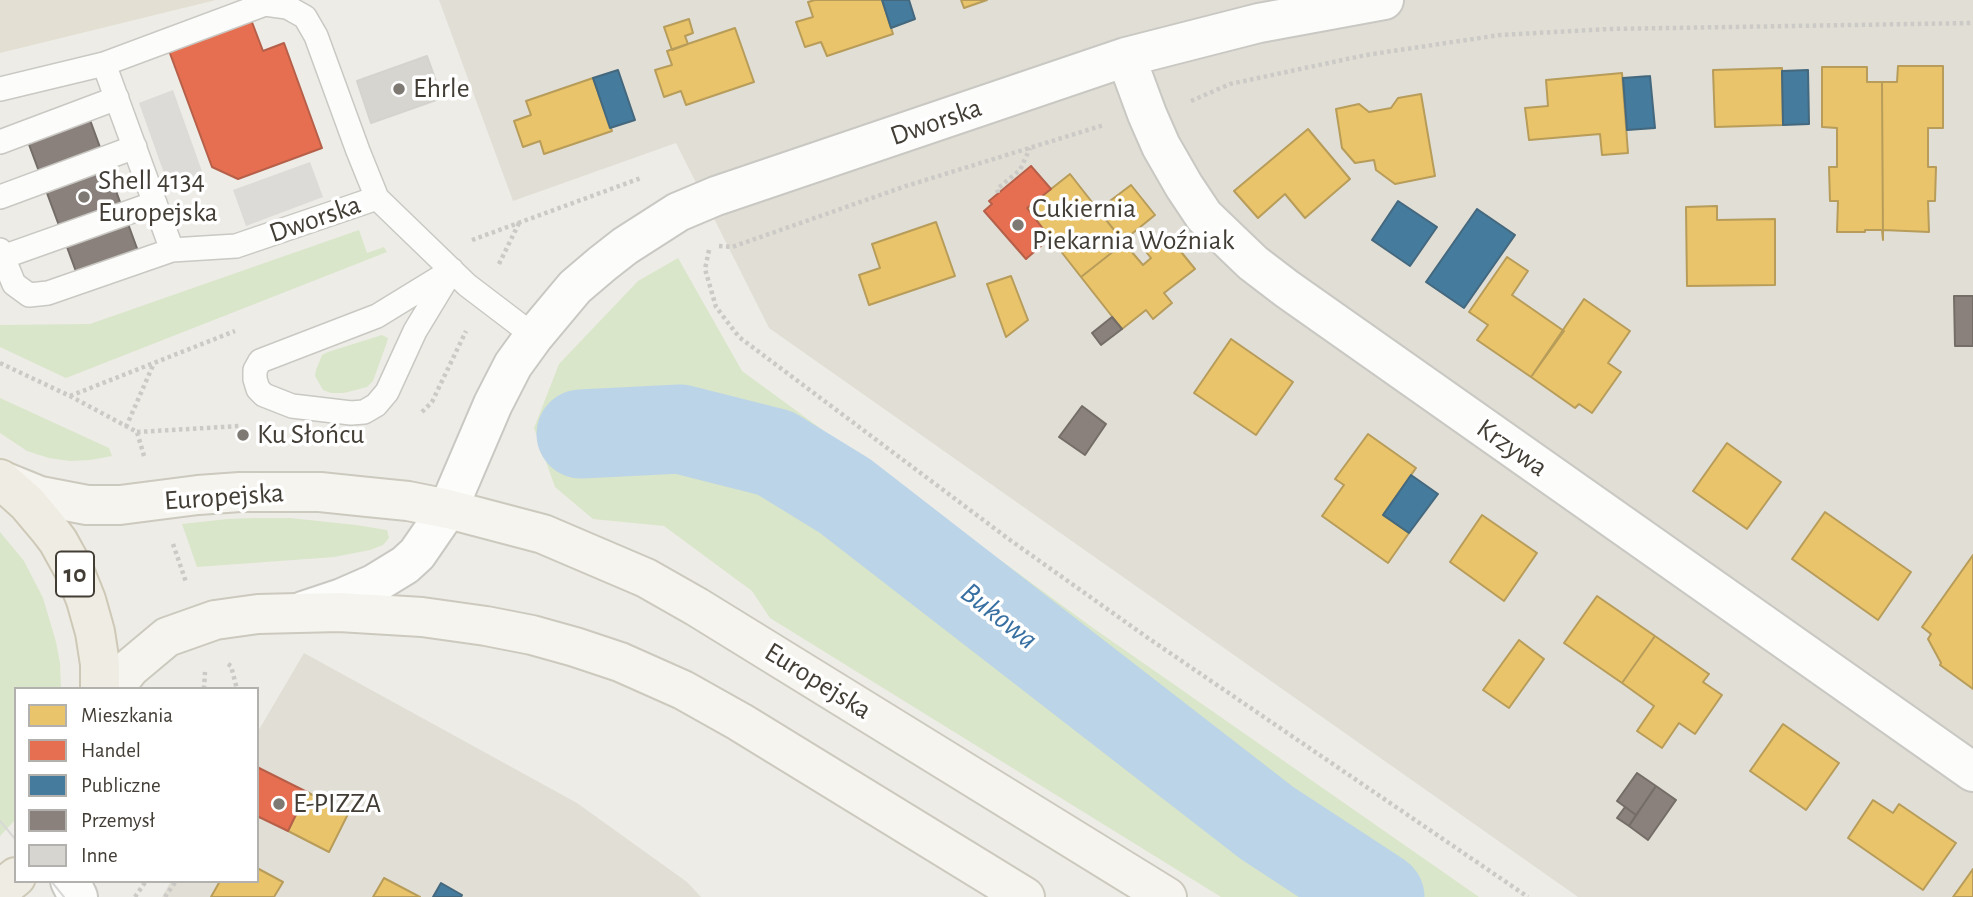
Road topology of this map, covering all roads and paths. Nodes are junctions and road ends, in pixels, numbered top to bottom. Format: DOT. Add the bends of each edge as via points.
graph roads {
  1 [pos="1384,0"];
  2 [pos="1973,23"];
  3 [pos="1126,57"];
  4 [pos="104,64"];
  5 [pos="0,89"];
  6 [pos="117,98"];
  7 [pos="1187,103"];
  8 [pos="1106,124"];
  9 [pos="0,142"];
  10 [pos="135,147"];
  11 [pos="1030,147"];
  12 [pos="998,193"];
  13 [pos="0,197"];
  14 [pos="377,198"];
  15 [pos="155,203"];
  16 [pos="172,250"];
  17 [pos="1,254"];
  18 [pos="452,270"];
  19 [pos="534,335"];
  20 [pos="0,363"];
  21 [pos="155,363"];
  22 [pos="126,427"];
  23 [pos="147,465"];
  24 [pos="1,480"];
  25 [pos="448,509"];
  26 [pos="171,537"];
  27 [pos="189,591"];
  28 [pos="301,611"];
  29 [pos="100,687"];
  30 [pos="115,687"];
  31 [pos="1973,772"];
  32 [pos="14,879"];
  33 [pos="0,890"];
  34 [pos="1025,897"];
  35 [pos="1167,897"];
  36 [pos="1528,897"];
  1 -- 3 [label="street, Dworska" via="1259,23"];
  2 -- 7 [label="path" via="1500,35 1366,55 1230,84"];
  3 -- 19 [label="street, Dworska" via="678,212 593,271"];
  3 -- 31 [label="street, Krzywa" via="1161,146 1184,186 1204,216 1253,263"];
  4 -- 5 [label="lane"];
  4 -- 6 [label="lane"];
  4 -- 14 [label="lane" via="265,4 287,6 305,17 316,36"];
  6 -- 9 [label="lane"];
  6 -- 10 [label="lane"];
  8 -- 11 [label="path"];
  10 -- 13 [label="lane"];
  10 -- 15 [label="lane"];
  11 -- 12 [label="path" via="1020,170"];
  11 -- 36 [label="path" via="732,247 710,245 705,269 716,307 740,337 1010,540"];
  14 -- 16 [label="lane, Dworska" via="236,246"];
  14 -- 18 [label="lane, Dworska"];
  15 -- 16 [label="lane"];
  15 -- 17 [label="lane"];
  16 -- 17 [label="lane, Dworska" via="48,293 29,295 14,284"];
  18 -- 18 [label="lane" via="376,316 260,361 255,370 258,389 292,406 351,413 376,405"];
  18 -- 19 [label="lane, Dworska"];
  19 -- 25 [label="street, Dworska" via="493,404"];
  20 -- 22 [label="path"];
  21 -- 22 [label="path"];
  22 -- 23 [label="path" via="136,432"];
  24 -- 25 [label="main road, Europejska" via="40,496 87,505 280,491 408,501"];
  24 -- 29 [label="main road, 10" via="48,528 74,570 93,624"];
  25 -- 28 [label="street" via="416,554 389,576"];
  25 -- 35 [label="main road, Europejska" via="543,534 646,578"];
  26 -- 27 [label="path"];
  28 -- 30 [label="main road" via="215,620 167,637"];
  28 -- 34 [label="main road" via="374,613 486,626 575,647 631,667 740,722"];
  32 -- 33 [label="main road"];
}
